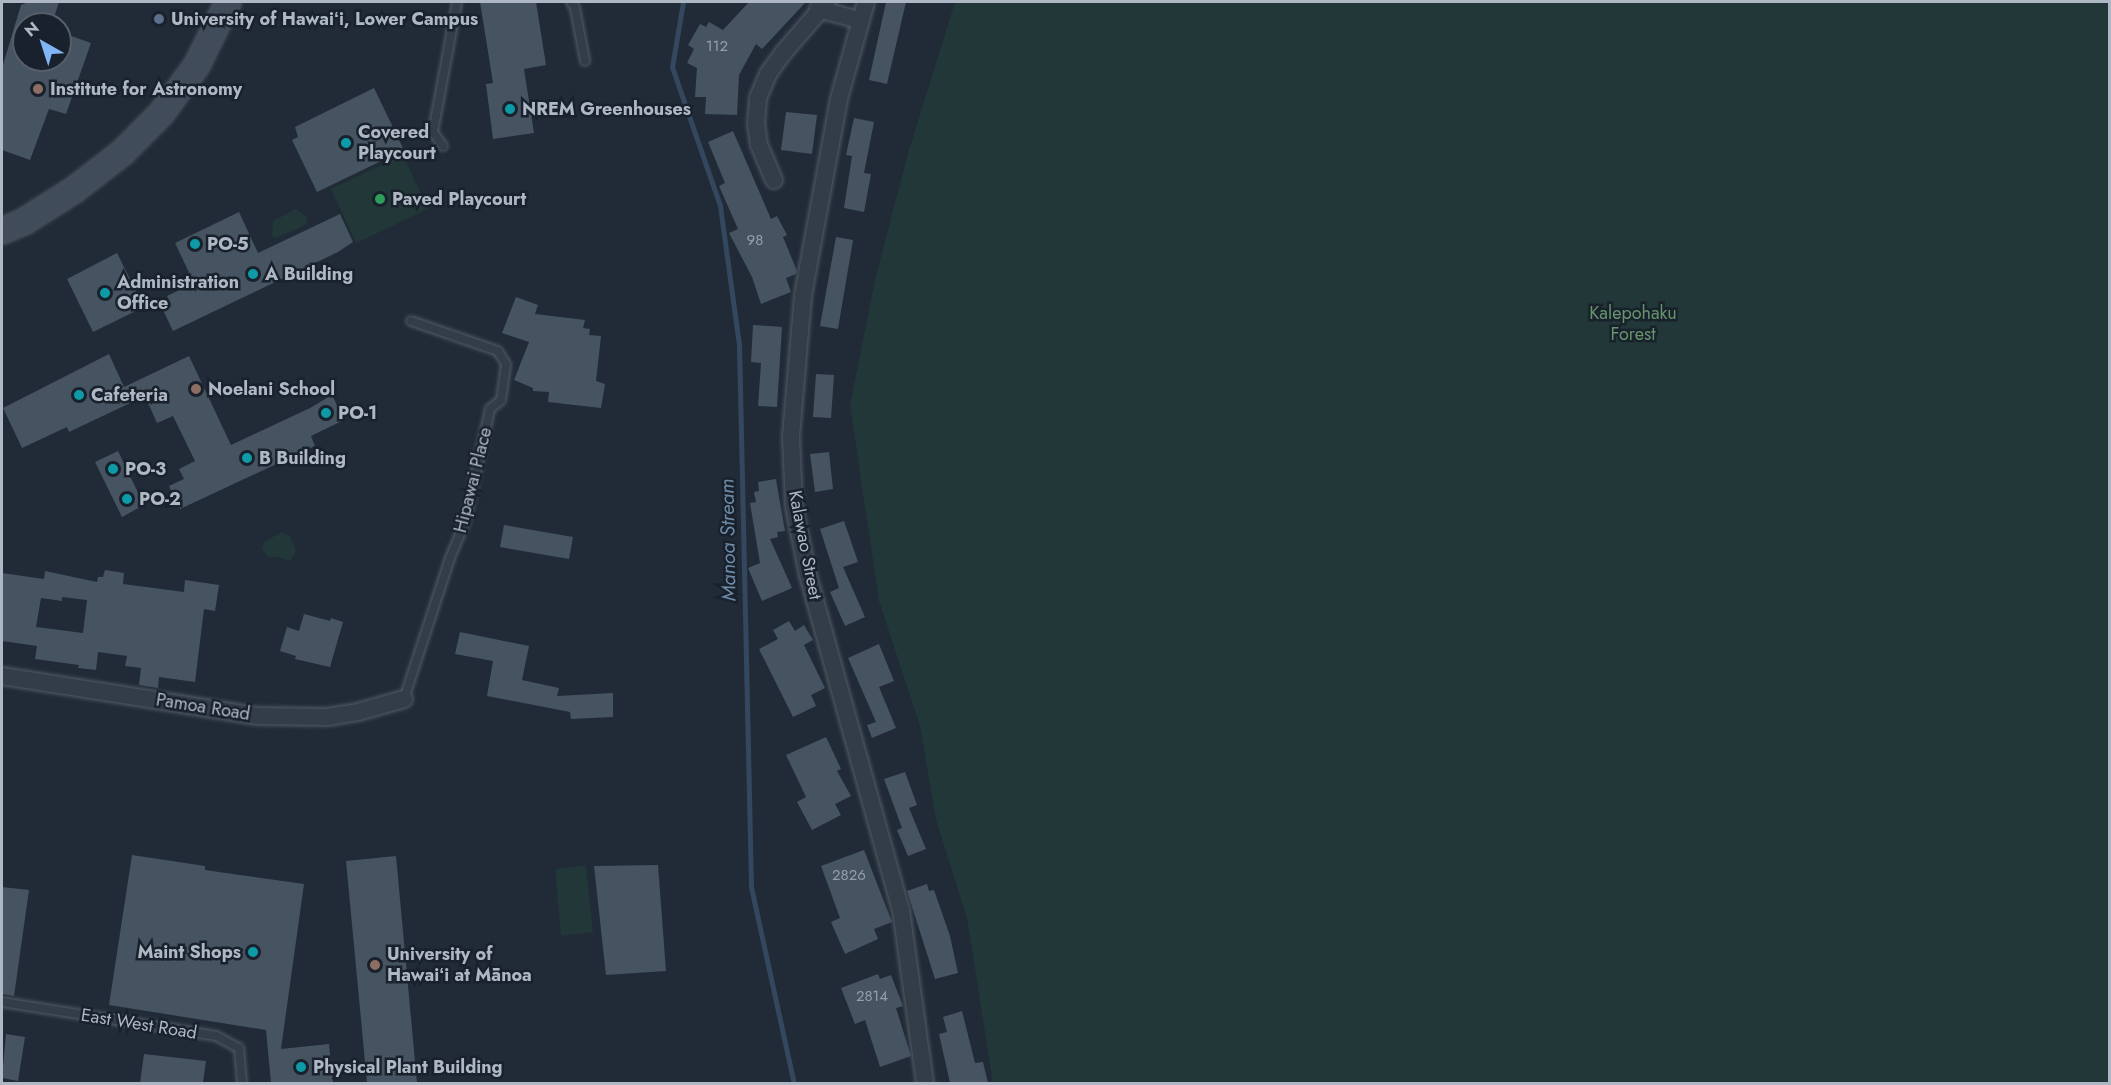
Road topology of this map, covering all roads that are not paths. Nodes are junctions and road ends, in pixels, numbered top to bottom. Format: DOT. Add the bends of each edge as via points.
graph roads {
  1 [pos="228,2"];
  2 [pos="457,2"];
  3 [pos="571,2"];
  4 [pos="866,2"];
  5 [pos="822,5"];
  6 [pos="859,20"];
  7 [pos="585,60"];
  8 [pos="443,146"];
  9 [pos="774,180"];
  10 [pos="2,231"];
  11 [pos="411,321"];
  12 [pos="2,676"];
  13 [pos="404,699"];
  14 [pos="2,1002"];
  15 [pos="242,1083"];
  16 [pos="925,1083"];
  1 -- 10 [label="street" via="197,65 161,114 74,190"];
  2 -- 8 [label="lane" via="433,132"];
  3 -- 7 [label="lane"];
  4 -- 6 [label="street, Kalawao Street"];
  5 -- 6 [label="street"];
  5 -- 9 [label="street" via="768,74 758,98 759,145"];
  6 -- 16 [label="street, Kalawao Street" via="839,99 803,296 791,436 794,507 808,575 901,910"];
  11 -- 13 [label="lane, Hipawai Place" via="498,351 506,364 501,400 490,409 465,523"];
  12 -- 13 [label="street, Pamoa Road" via="258,716 327,717"];
  14 -- 15 [label="lane, East West Road" via="216,1036 239,1048"];
}
